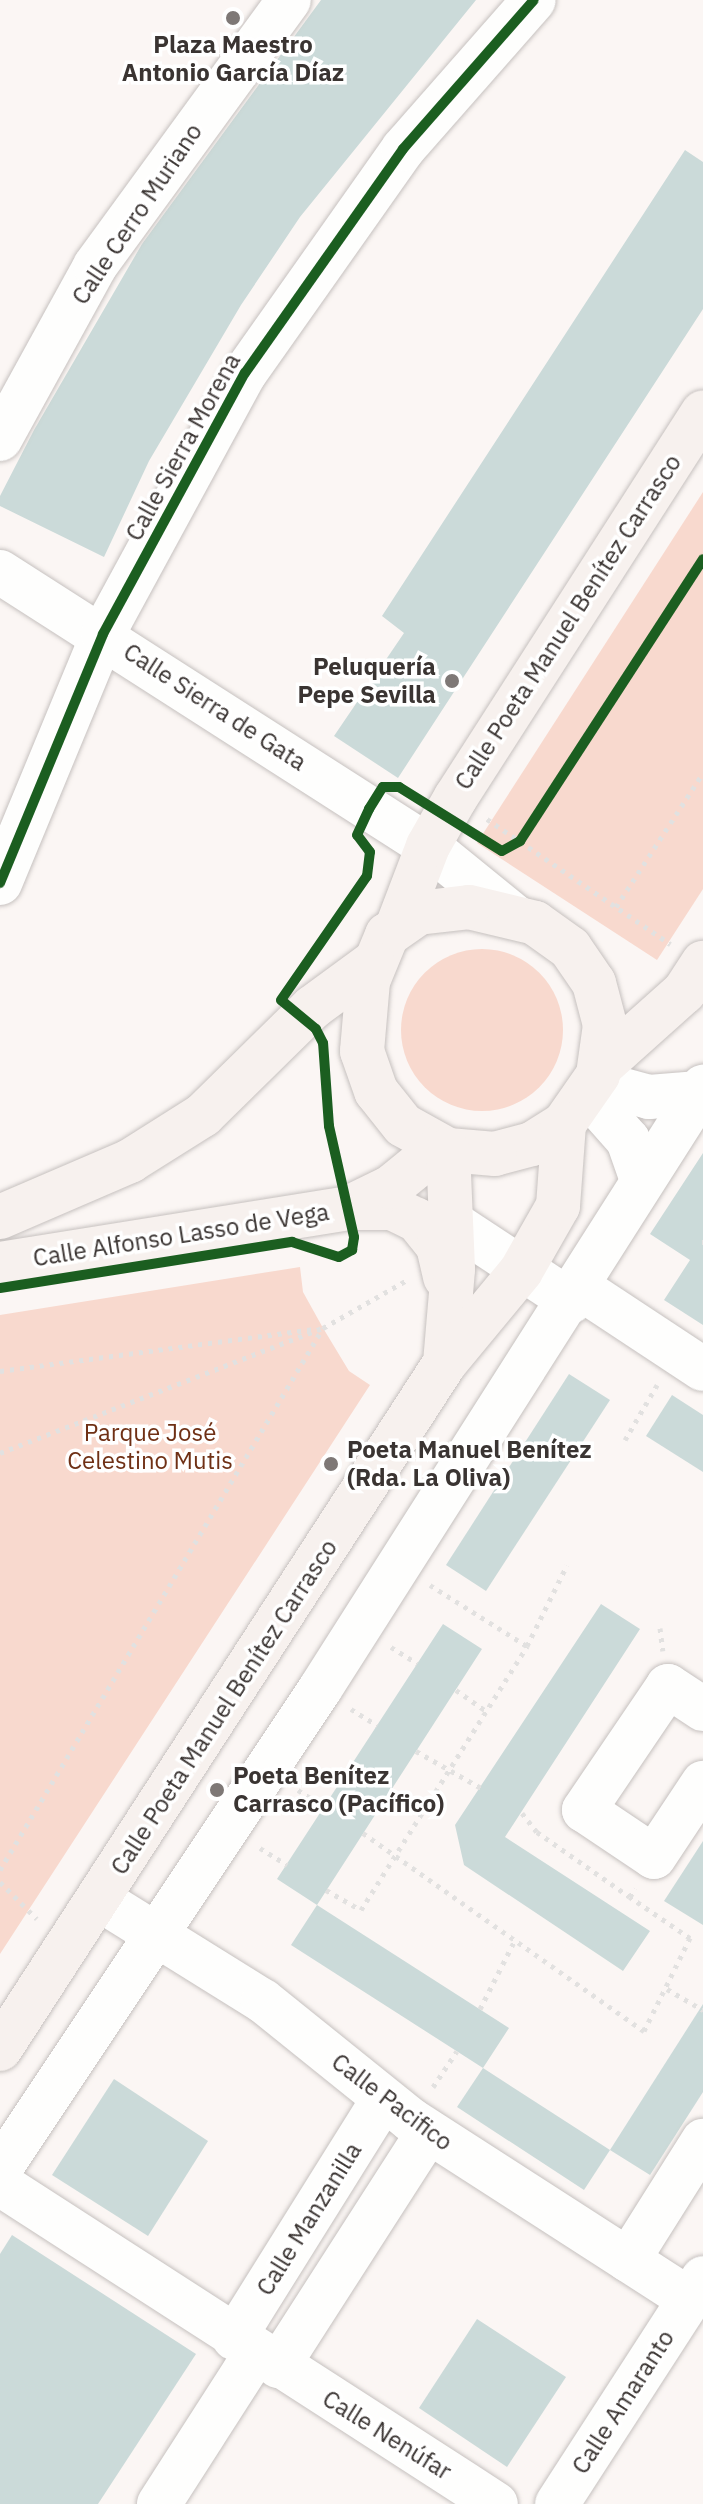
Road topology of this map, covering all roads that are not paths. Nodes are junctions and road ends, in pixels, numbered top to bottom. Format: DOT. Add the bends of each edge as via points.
graph roads {
  1 [pos="289,0"];
  2 [pos="534,0"];
  3 [pos="703,412"];
  4 [pos="0,439"];
  5 [pos="0,572"];
  6 [pos="103,634"];
  7 [pos="428,846"];
  8 [pos="0,883"];
  9 [pos="514,916"];
  10 [pos="399,922"];
  11 [pos="373,963"];
  12 [pos="702,964"];
  13 [pos="701,1090"];
  14 [pos="587,1092"];
  15 [pos="444,1148"];
  16 [pos="642,1180"];
  17 [pos="348,1208"];
  18 [pos="0,1217"];
  19 [pos="446,1241"];
  20 [pos="0,1264"];
  21 [pos="521,1271"];
  22 [pos="575,1295"];
  23 [pos="690,1361"];
  24 [pos="445,1363"];
  25 [pos="703,1709"];
  26 [pos="703,1783"];
  27 [pos="99,1899"];
  28 [pos="159,1935"];
  29 [pos="0,2049"];
  30 [pos="383,2100"];
  31 [pos="428,2132"];
  32 [pos="703,2141"];
  33 [pos="0,2169"];
  34 [pos="0,2184"];
  35 [pos="628,2260"];
  36 [pos="696,2289"];
  37 [pos="256,2352"];
  38 [pos="159,2504"];
  39 [pos="496,2504"];
  40 [pos="557,2504"];
  1 -- 4 [label="street, Calle Cerro Muriano" via="95,266"];
  2 -- 6 [label="street, Calle Sierra Morena" via="403,149 245,373"];
  3 -- 7 [label="main road, Calle Poeta Manuel Benítez Carrasco"];
  5 -- 6 [label="street, Calle Sierra de Gata"];
  6 -- 7 [label="street, Calle Sierra de Gata"];
  6 -- 8 [label="street, Calle Sierra Morena"];
  7 -- 9 [label="street, Calle Sierra de Gata"];
  7 -- 10 [label="main road, Calle Poeta Manuel Benítez Carrasco"];
  9 -- 10 [label="main road" via="469,907 418,913"];
  9 -- 14 [label="main road" via="553,934 584,964 601,1003"];
  10 -- 11 [label="main road"];
  11 -- 15 [label="main road" via="361,1022 369,1078 403,1125"];
  11 -- 18 [label="main road, Calle Alfonso Lasso de Vega" via="313,1007 203,1115 130,1161"];
  12 -- 14 [label="main road" via="684,992"];
  13 -- 14 [label="street" via="649,1097"];
  13 -- 16 [label="street"];
  14 -- 15 [label="main road" via="514,1151 476,1154"];
  14 -- 16 [label="street" via="628,1140"];
  14 -- 21 [label="main road, Calle Poeta Manuel Benítez Carrasco" via="558,1206"];
  15 -- 17 [label="main road, Calle Alfonso Lasso de Vega" via="391,1187"];
  15 -- 19 [label="main road, Calle Poeta Manuel Benítez Carrasco"];
  16 -- 22 [label="street"];
  17 -- 19 [label="main road" via="392,1208 417,1220 438,1246"];
  17 -- 20 [label="main road, Calle Alfonso Lasso de Vega"];
  19 -- 21 [label="street"];
  19 -- 24 [label="main road, Calle Poeta Manuel Benítez Carrasco" via="452,1302"];
  21 -- 22 [label="street"];
  21 -- 24 [label="main road, Calle Poeta Manuel Benítez Carrasco"];
  22 -- 23 [label="street"];
  22 -- 28 [label="street"];
  24 -- 27 [label="main road, Calle Poeta Manuel Benítez Carrasco"];
  25 -- 26 [label="street" via="668,1686 584,1810 654,1857"];
  27 -- 28 [label="street, Calle Pacifico"];
  27 -- 29 [label="main road, Calle Poeta Manuel Benítez Carrasco"];
  28 -- 30 [label="street, Calle Pacifico" via="263,2001"];
  28 -- 33 [label="street"];
  30 -- 31 [label="street, Calle Pacifico"];
  30 -- 37 [label="street, Calle Manzanilla"];
  31 -- 35 [label="street, Calle Pacifico"];
  31 -- 37 [label="street, Calle Manzanilla"];
  32 -- 35 [label="street"];
  34 -- 37 [label="street, Calle Nenúfar"];
  35 -- 36 [label="street, Calle Pacifico"];
  36 -- 40 [label="street, Calle Amaranto"];
  37 -- 38 [label="street, Calle Manzanilla"];
  37 -- 39 [label="street, Calle Nenúfar"];
}
